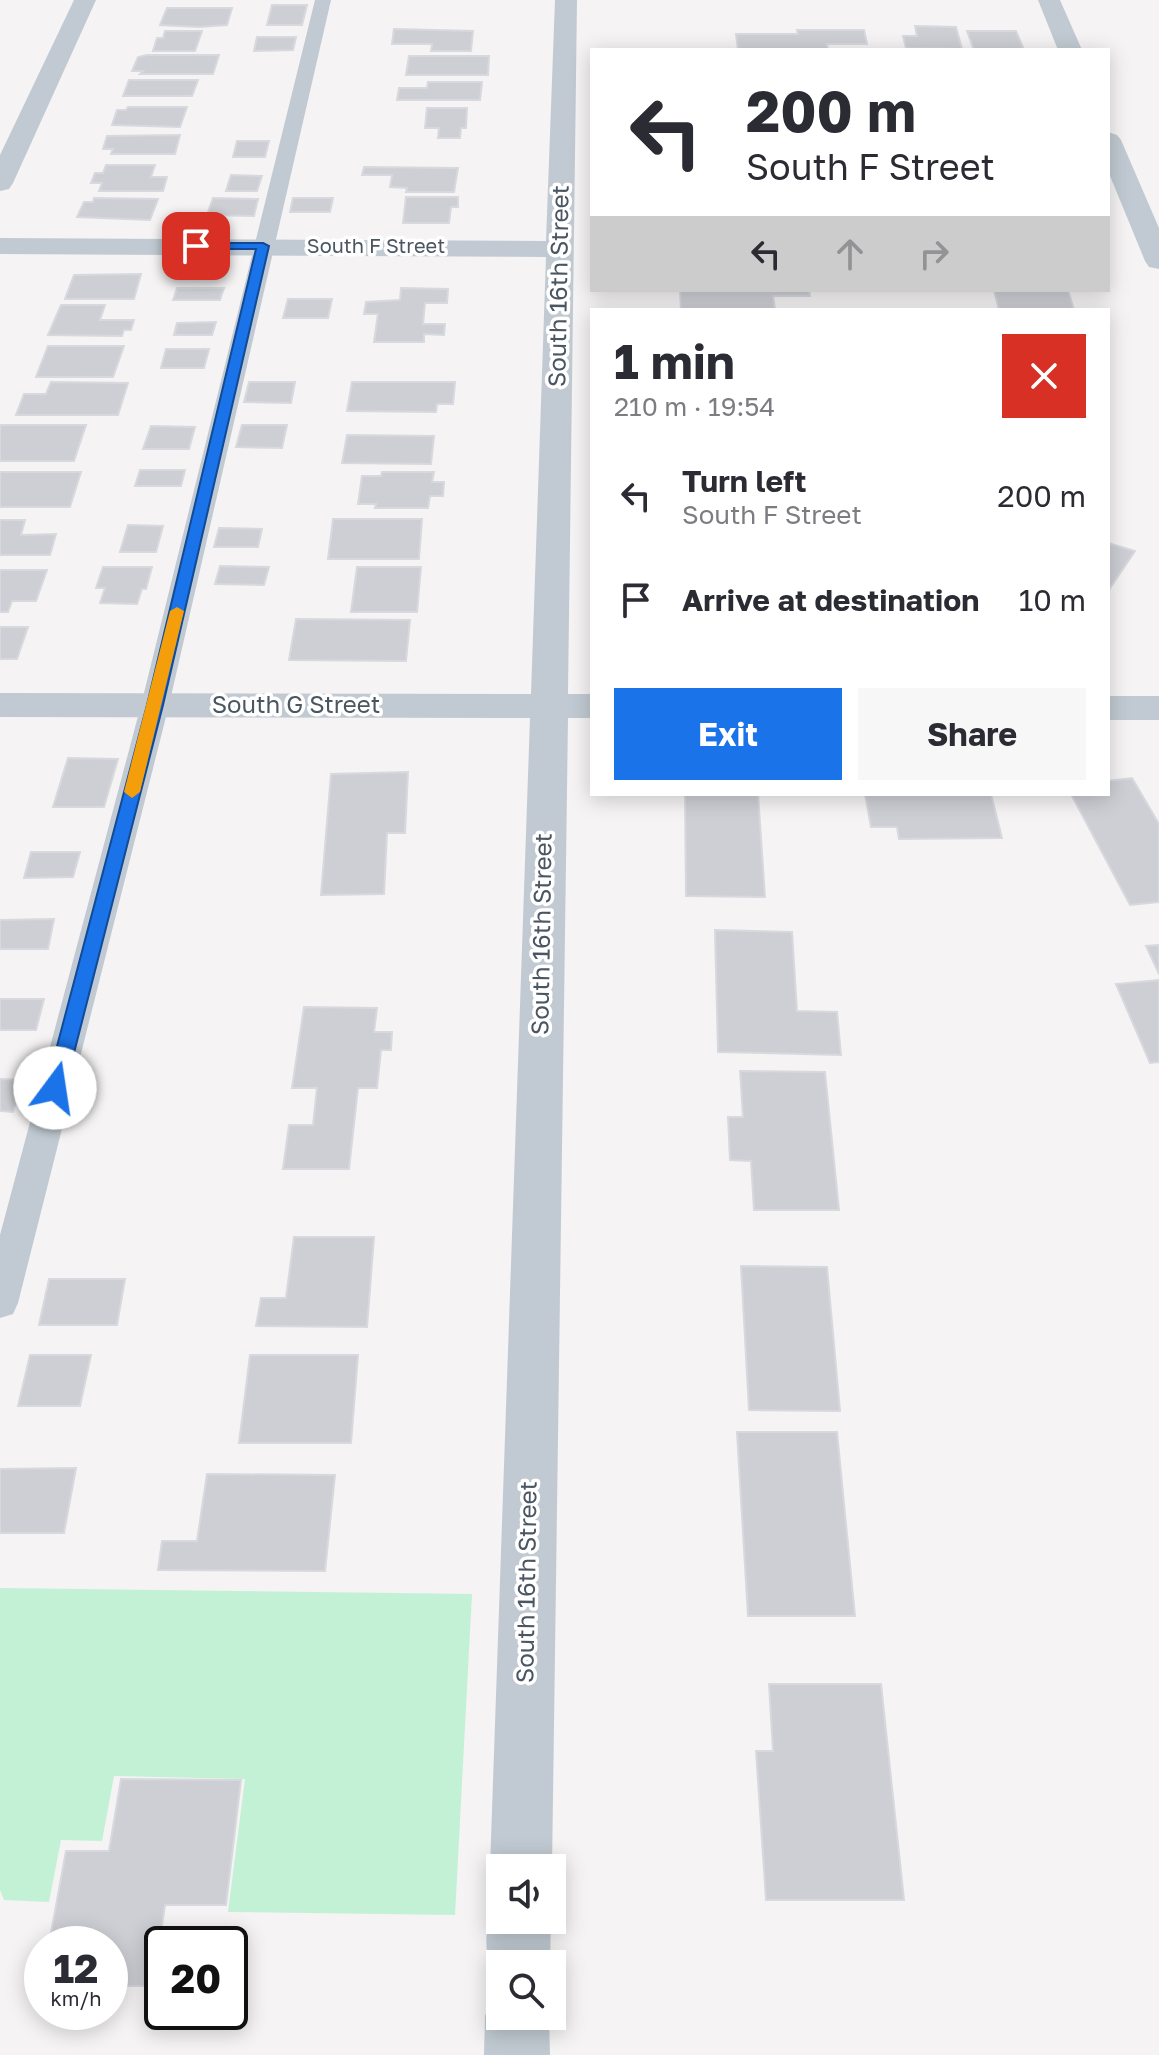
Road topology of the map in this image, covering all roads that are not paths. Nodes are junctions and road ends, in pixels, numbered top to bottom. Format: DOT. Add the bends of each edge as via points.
graph roads {
  1 [pos="85,0"];
  2 [pos="323,0"];
  3 [pos="566,0"];
  4 [pos="1049,0"];
  5 [pos="1069,48"];
  6 [pos="1110,145"];
  7 [pos="0,183"];
  8 [pos="0,246"];
  9 [pos="263,246"];
  10 [pos="560,249"];
  11 [pos="1159,261"];
  12 [pos="0,705"];
  13 [pos="155,705"];
  14 [pos="547,706"];
  15 [pos="590,706"];
  16 [pos="1110,708"];
  17 [pos="1159,708"];
  18 [pos="0,1303"];
  19 [pos="521,1854"];
  20 [pos="517,2030"];
  21 [pos="517,2055"];
  1 -- 7 [label="street"];
  2 -- 9 [label="lane"];
  3 -- 10 [label="street, South 16th Street"];
  4 -- 5 [label="street"];
  6 -- 11 [label="street"];
  8 -- 9 [label="street, South F Street"];
  9 -- 10 [label="street, South F Street"];
  9 -- 13 [label="lane"];
  10 -- 14 [label="street, South 16th Street"];
  12 -- 13 [label="street, South G Street"];
  13 -- 14 [label="street, South G Street"];
  13 -- 18 [label="lane"];
  14 -- 15 [label="street, South G Street"];
  14 -- 19 [label="street, South 16th Street"];
  16 -- 17 [label="street"];
  20 -- 21 [label="street"];
}
